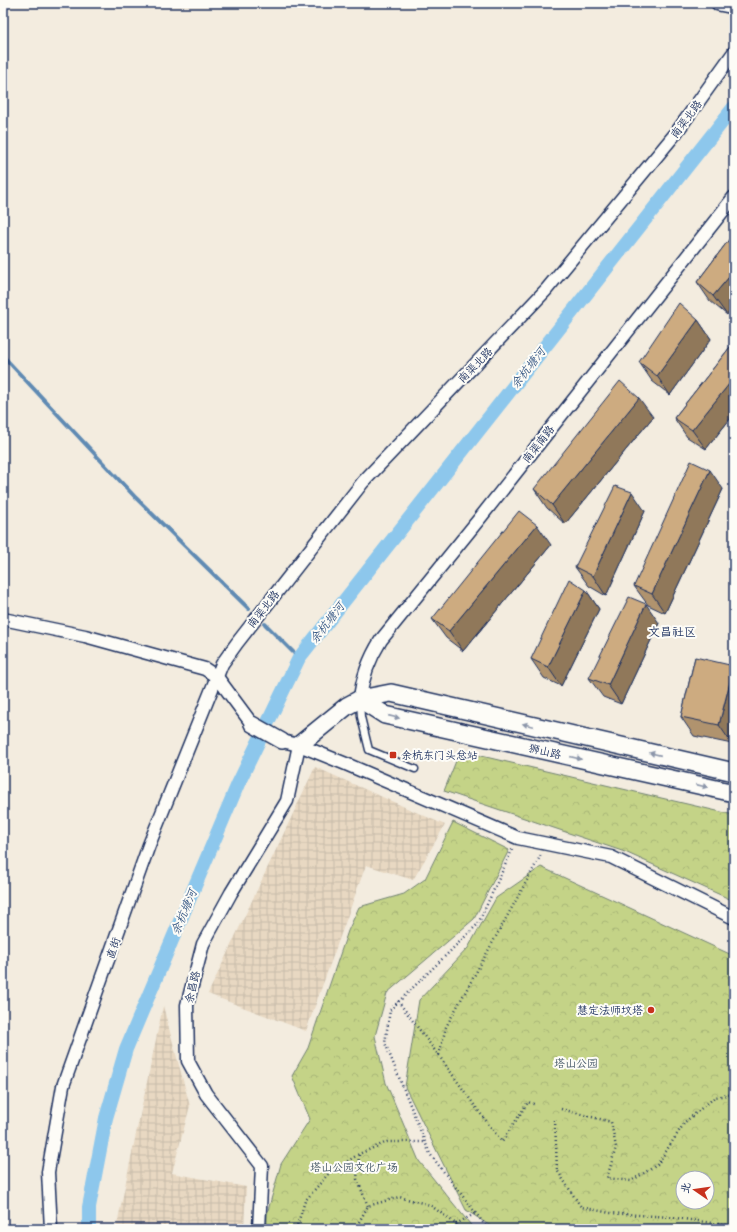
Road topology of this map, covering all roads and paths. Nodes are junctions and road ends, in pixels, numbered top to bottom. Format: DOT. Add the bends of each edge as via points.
graph roads {
  1 [pos="734,52"];
  2 [pos="734,197"];
  3 [pos="3,619"];
  4 [pos="217,677"];
  5 [pos="360,699"];
  6 [pos="252,724"];
  7 [pos="282,742"];
  8 [pos="299,745"];
  9 [pos="416,769"];
  10 [pos="734,772"];
  11 [pos="734,793"];
  12 [pos="518,838"];
  13 [pos="547,844"];
  14 [pos="734,918"];
  15 [pos="398,1002"];
  16 [pos="439,1055"];
  17 [pos="734,1094"];
  18 [pos="536,1105"];
  19 [pos="561,1109"];
  20 [pos="555,1120"];
  21 [pos="426,1142"];
  22 [pos="359,1154"];
  23 [pos="368,1206"];
  24 [pos="476,1213"];
  25 [pos="456,1224"];
  26 [pos="734,1226"];
  27 [pos="51,1229"];
  28 [pos="258,1229"];
  29 [pos="296,1229"];
  30 [pos="355,1229"];
  31 [pos="457,1229"];
  32 [pos="488,1229"];
  1 -- 4 [label="street, 南渠北路" via="676,133 546,290 363,482 237,643 222,664"];
  2 -- 5 [label="street, 南渠南路" via="381,640 371,656"];
  3 -- 4 [label="street" via="85,636 205,669"];
  4 -- 6 [label="street"];
  4 -- 27 [label="street, 直街" via="149,846 63,1086 48,1172"];
  5 -- 8 [label="main road, 狮山路" via="347,706"];
  5 -- 9 [label="lane" via="361,717 369,750"];
  10 -- 5 [label="main road, 狮山路, one-way" via="391,693"];
  5 -- 11 [label="main road, 狮山路, one-way" via="385,715"];
  6 -- 7 [label="street"];
  7 -- 8 [label="street"];
  8 -- 12 [label="street"];
  8 -- 28 [label="street, 余昌路" via="287,801 203,944 187,1005 188,1061 206,1094 262,1166"];
  12 -- 13 [label="street"];
  12 -- 15 [label="path" via="478,924"];
  13 -- 14 [label="street" via="611,857"];
  13 -- 16 [label="path" via="446,1027"];
  15 -- 16 [label="path"];
  15 -- 21 [label="path" via="390,1010 386,1044"];
  16 -- 18 [label="path" via="502,1142 528,1102"];
  17 -- 19 [label="path" via="715,1097 685,1122 657,1165 632,1181 607,1178 616,1147 611,1122"];
  20 -- 26 [label="path" via="557,1170 581,1207 610,1213 669,1217"];
  21 -- 22 [label="path" via="387,1142"];
  21 -- 24 [label="path" via="430,1154"];
  22 -- 23 [label="path" via="357,1179"];
  22 -- 29 [label="path" via="329,1173 305,1201"];
  23 -- 25 [label="path" via="399,1197 430,1205"];
  23 -- 30 [label="path"];
  24 -- 25 [label="path"];
  24 -- 32 [label="path"];
  25 -- 31 [label="path"];
}
